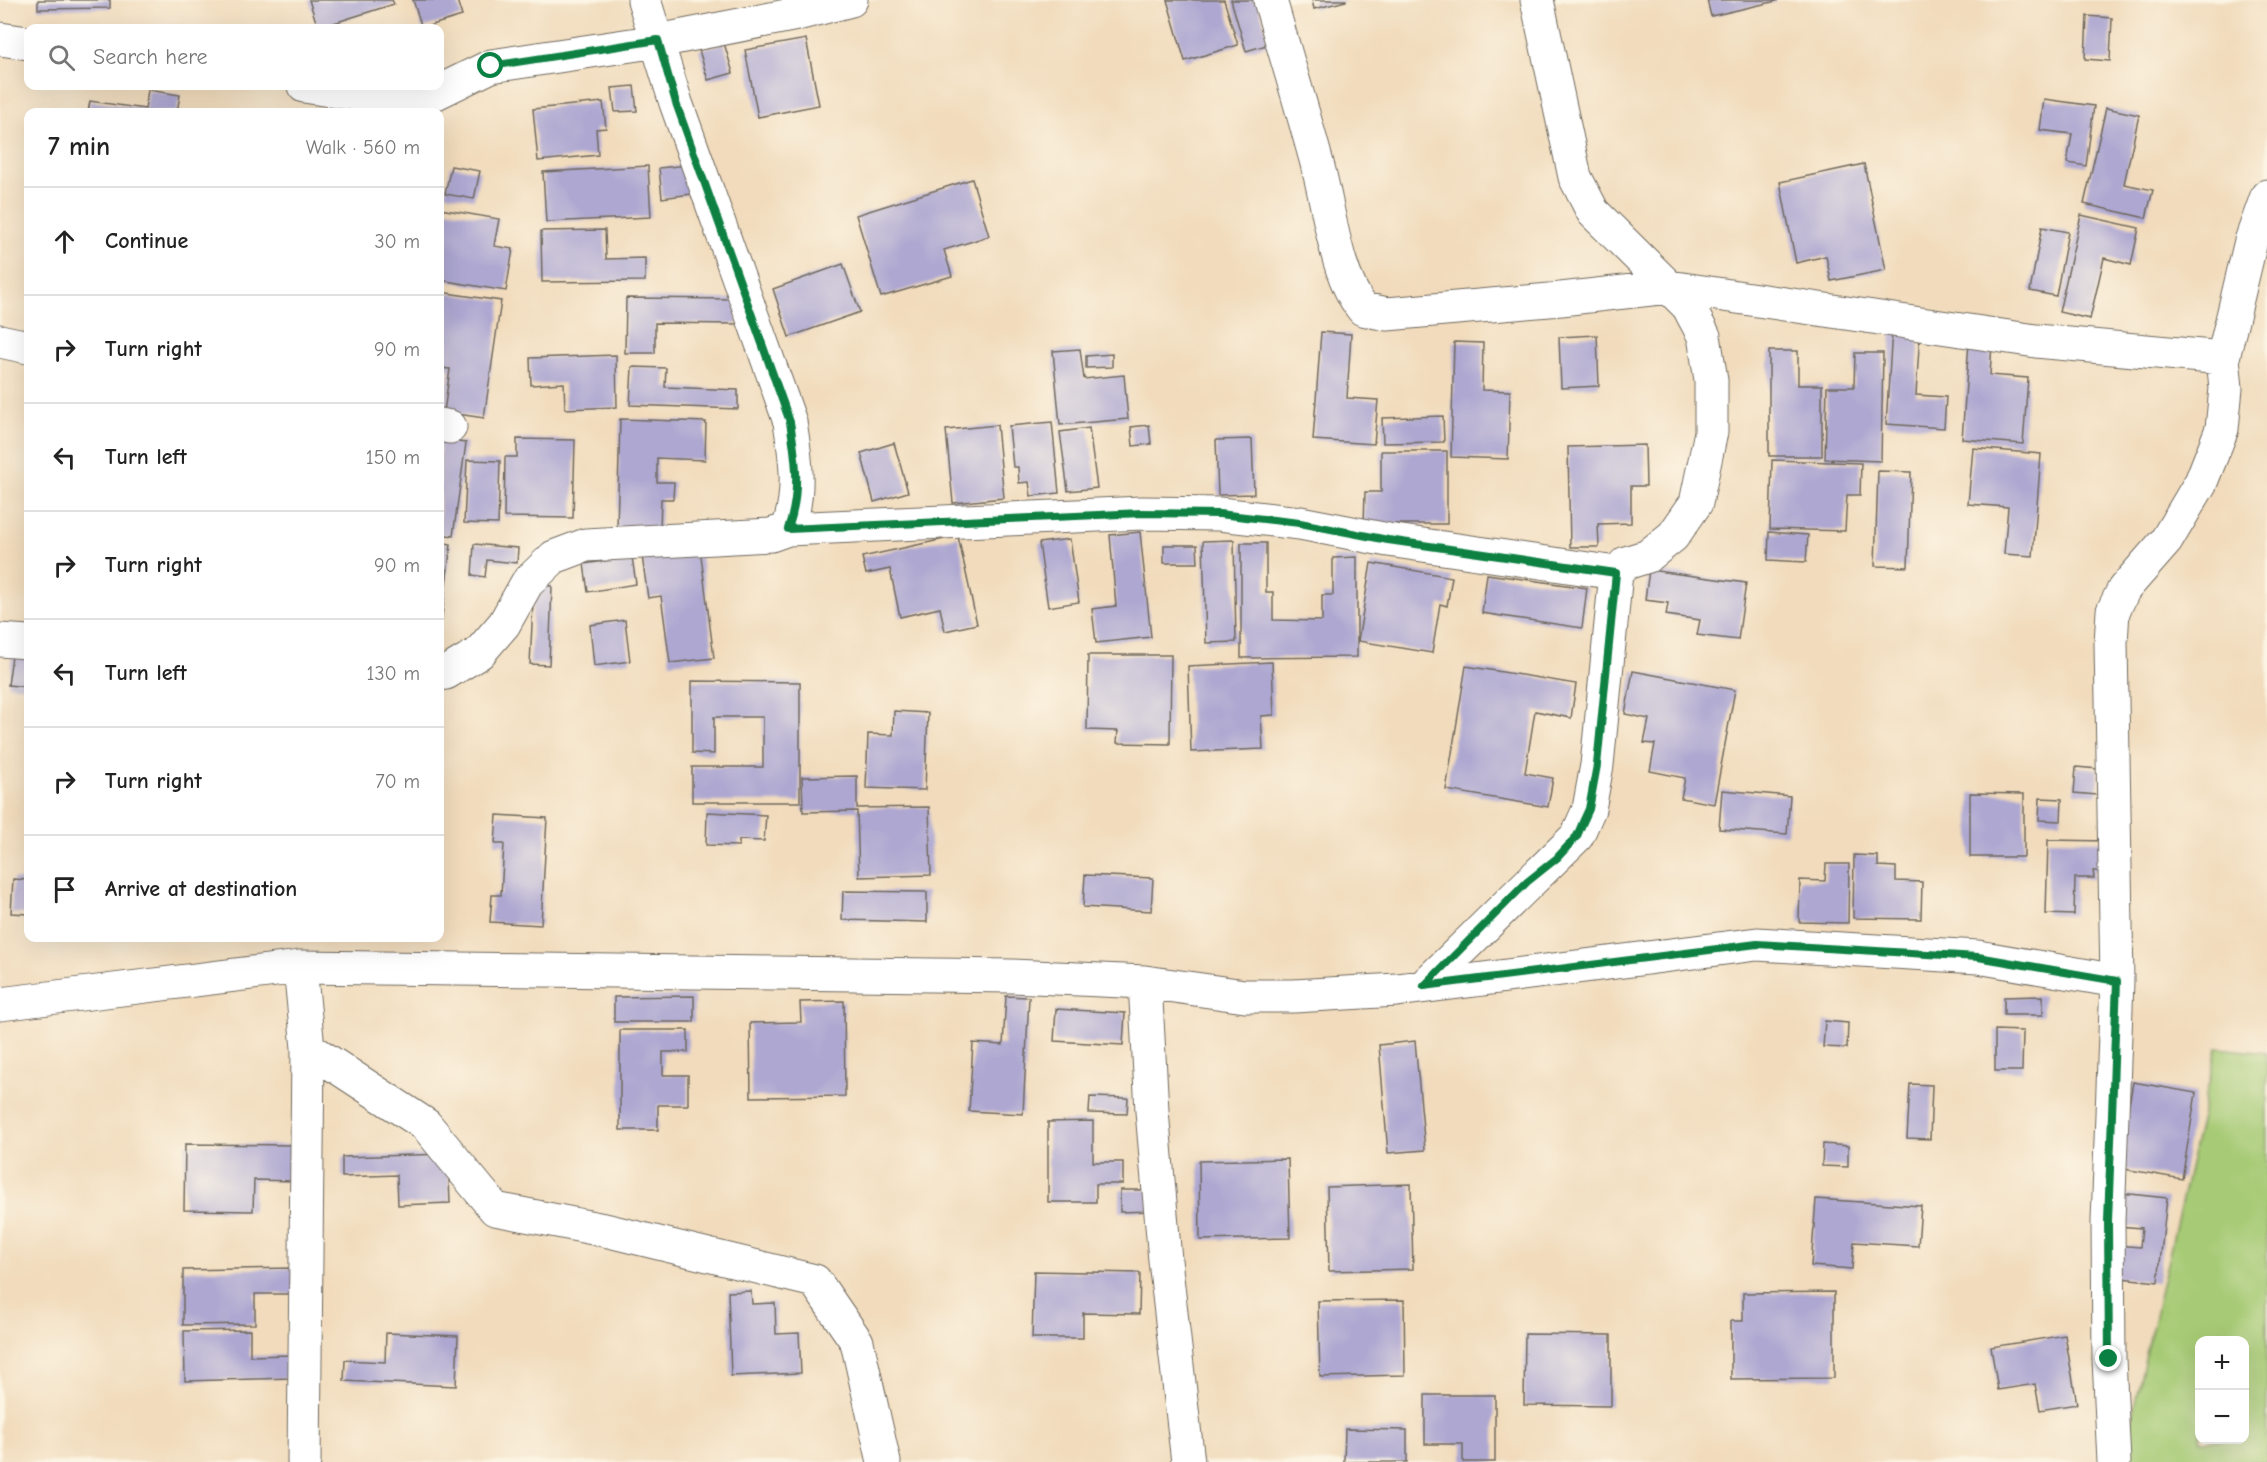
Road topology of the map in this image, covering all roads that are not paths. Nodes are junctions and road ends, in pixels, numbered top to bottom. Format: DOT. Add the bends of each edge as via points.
graph roads {
  1 [pos="644,0"];
  2 [pos="851,0"];
  3 [pos="1270,0"];
  4 [pos="1537,0"];
  5 [pos="0,39"];
  6 [pos="658,40"];
  7 [pos="24,42"];
  8 [pos="444,89"];
  9 [pos="330,90"];
  10 [pos="442,90"];
  11 [pos="2267,196"];
  12 [pos="1669,287"];
  13 [pos="0,341"];
  14 [pos="24,346"];
  15 [pos="2223,358"];
  16 [pos="788,529"];
  17 [pos="1616,573"];
  18 [pos="0,639"];
  19 [pos="24,642"];
  20 [pos="444,673"];
  21 [pos="300,967"];
  22 [pos="2117,981"];
  23 [pos="1145,982"];
  24 [pos="1424,986"];
  25 [pos="0,1004"];
  26 [pos="308,1048"];
  27 [pos="304,1462"];
  28 [pos="884,1462"];
  29 [pos="1188,1462"];
  30 [pos="2114,1462"];
  1 -- 6 [label="street"];
  2 -- 6 [label="street"];
  3 -- 12 [label="street" via="1340,257 1351,291 1363,309 1387,314"];
  4 -- 12 [label="street" via="1575,177 1593,213"];
  5 -- 7 [label="street"];
  6 -- 8 [label="street" via="491,66"];
  6 -- 16 [label="street" via="676,103 790,422 798,471"];
  9 -- 10 [label="street" via="394,100"];
  11 -- 15 [label="street" via="2251,241"];
  12 -- 15 [label="street" via="2036,341"];
  12 -- 17 [label="street" via="1688,306 1704,336 1711,380 1711,432 1696,503 1672,536 1648,556 1626,562"];
  13 -- 14 [label="street"];
  15 -- 22 [label="street" via="2226,388 2222,429 2201,482 2166,541 2124,589 2113,611"];
  16 -- 17 [label="street" via="1142,513 1219,514 1300,523 1388,540"];
  16 -- 20 [label="street" via="771,535 586,545 554,557 527,583 504,624 479,653"];
  17 -- 24 [label="street" via="1597,765 1589,809 1577,836"];
  18 -- 19 [label="street"];
  21 -- 23 [label="street" via="1012,976"];
  21 -- 25 [label="street"];
  21 -- 26 [label="street"];
  22 -- 24 [label="street" via="1978,957 1757,944"];
  22 -- 30 [label="street" via="2108,1221"];
  23 -- 24 [label="street" via="1245,996"];
  23 -- 29 [label="street" via="1165,1260"];
  26 -- 27 [label="street"];
  26 -- 28 [label="street" via="426,1125 495,1209 609,1231 815,1281 857,1342"];
}
